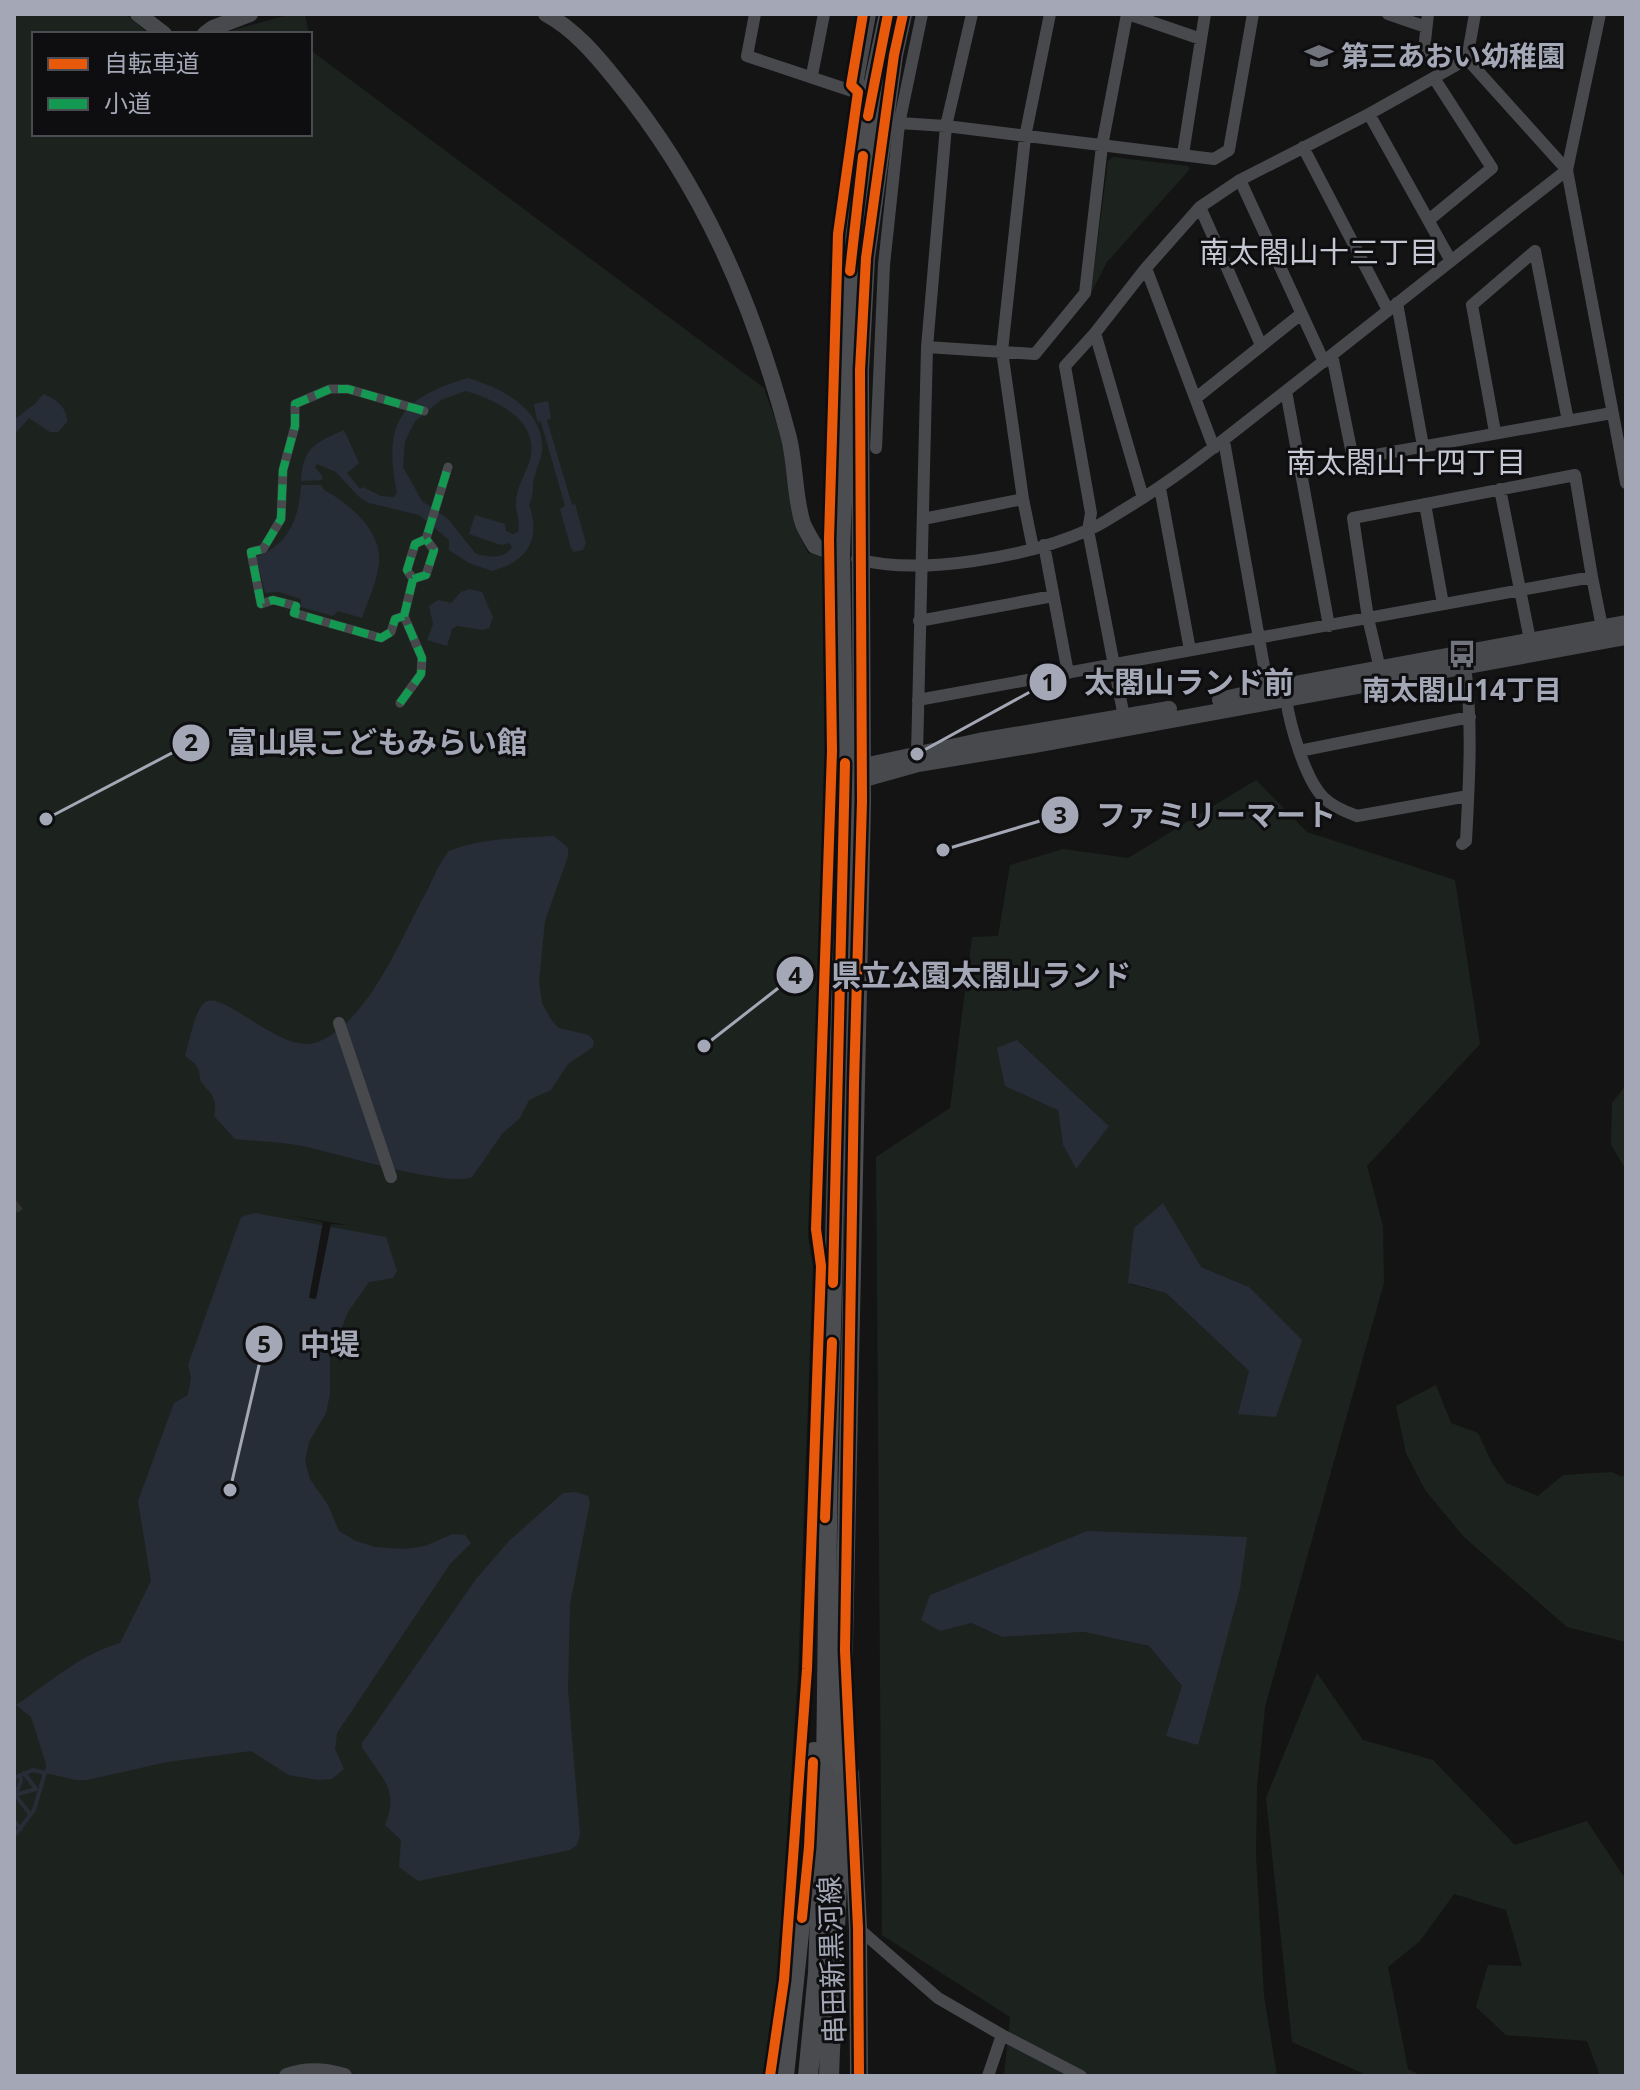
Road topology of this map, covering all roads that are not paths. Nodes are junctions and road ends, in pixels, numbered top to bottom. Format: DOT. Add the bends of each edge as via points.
graph roads {
  1 [pos="138,14"];
  2 [pos="250,14"];
  3 [pos="546,14"];
  4 [pos="755,14"];
  5 [pos="824,14"];
  6 [pos="870,14"];
  7 [pos="888,14"];
  8 [pos="903,14"];
  9 [pos="922,14"];
  10 [pos="972,14"];
  11 [pos="1050,14"];
  12 [pos="1128,14"];
  13 [pos="1205,14"];
  14 [pos="1253,14"];
  15 [pos="1388,14"];
  16 [pos="1475,14"];
  17 [pos="1600,14"];
  18 [pos="1427,21"];
  19 [pos="161,32"];
  20 [pos="208,32"];
  21 [pos="1201,39"];
  22 [pos="1423,59"];
  23 [pos="1467,59"];
  24 [pos="812,75"];
  25 [pos="1434,78"];
  26 [pos="866,95"];
  27 [pos="1369,114"];
  28 [pos="899,123"];
  29 [pos="946,126"];
  30 [pos="1025,137"];
  31 [pos="1102,146"];
  32 [pos="1303,147"];
  33 [pos="1183,154"];
  34 [pos="1567,170"];
  35 [pos="1240,180"];
  36 [pos="1200,207"];
  37 [pos="1430,219"];
  38 [pos="1451,261"];
  39 [pos="1146,268"];
  40 [pos="1393,307"];
  41 [pos="1301,314"];
  42 [pos="1095,333"];
  43 [pos="1261,345"];
  44 [pos="927,347"];
  45 [pos="1002,351"];
  46 [pos="1328,359"];
  47 [pos="1286,391"];
  48 [pos="1196,398"];
  49 [pos="424,411"];
  50 [pos="1612,413"];
  51 [pos="1568,421"];
  52 [pos="1495,432"];
  53 [pos="1219,444"];
  54 [pos="1423,446"];
  55 [pos="876,448"];
  56 [pos="448,467"];
  57 [pos="1626,483"];
  58 [pos="1160,488"];
  59 [pos="1500,489"];
  60 [pos="1143,498"];
  61 [pos="1023,499"];
  62 [pos="1425,504"];
  63 [pos="923,519"];
  64 [pos="1088,530"];
  65 [pos="426,539"];
  66 [pos="1038,546"];
  67 [pos="841,555"];
  68 [pos="861,561"];
  69 [pos="921,565"];
  70 [pos="1592,577"];
  71 [pos="413,579"];
  72 [pos="1520,591"];
  73 [pos="1053,596"];
  74 [pos="1443,604"];
  75 [pos="404,616"];
  76 [pos="1368,618"];
  77 [pos="919,621"];
  78 [pos="1626,623"];
  79 [pos="1329,626"];
  80 [pos="1602,627"];
  81 [pos="1626,637"];
  82 [pos="1260,639"];
  83 [pos="1530,640"];
  84 [pos="1190,650"];
  85 [pos="1115,666"];
  86 [pos="1465,666"];
  87 [pos="1380,669"];
  88 [pos="1068,673"];
  89 [pos="1268,689"];
  90 [pos="1286,699"];
  91 [pos="918,700"];
  92 [pos="400,703"];
  93 [pos="1124,717"];
  94 [pos="1470,717"];
  95 [pos="1080,731"];
  96 [pos="1299,751"];
  97 [pos="917,754"];
  98 [pos="853,775"];
  99 [pos="1468,796"];
  100 [pos="1462,844"];
  101 [pos="339,1023"];
  102 [pos="391,1177"];
  103 [pos="829,1445"];
  104 [pos="845,1650"];
  105 [pos="833,1778"];
  106 [pos="858,1928"];
  107 [pos="1002,2035"];
  108 [pos="287,2076"];
  109 [pos="344,2076"];
  110 [pos="785,2076"];
  111 [pos="808,2076"];
  112 [pos="829,2076"];
  113 [pos="859,2076"];
  114 [pos="988,2076"];
  115 [pos="1081,2076"];
  1 -- 19 [label="street"];
  2 -- 20 [label="street"];
  3 -- 67 [label="street" via="563,23 599,60 683,173 753,318 789,437 804,525 815,546"];
  4 -- 24 [label="street" via="747,56"];
  5 -- 24 [label="street"];
  6 -- 26 [label="street" via="858,79"];
  7 -- 26 [label="main road, 串田新黒河線"];
  8 -- 68 [label="main road, 串田新黒河線" via="866,258 860,370"];
  9 -- 28 [label="street"];
  10 -- 29 [label="street"];
  11 -- 30 [label="street"];
  12 -- 21 [label="street"];
  12 -- 31 [label="street"];
  13 -- 21 [label="street"];
  14 -- 33 [label="street" via="1229,150 1214,159"];
  15 -- 18 [label="street"];
  16 -- 23 [label="street"];
  17 -- 34 [label="street"];
  18 -- 22 [label="street"];
  21 -- 33 [label="street"];
  23 -- 25 [label="street"];
  23 -- 34 [label="street"];
  24 -- 26 [label="street"];
  25 -- 27 [label="street"];
  25 -- 37 [label="street" via="1492,168"];
  26 -- 67 [label="main road, 串田新黒河線" via="850,258"];
  27 -- 32 [label="street"];
  27 -- 37 [label="street"];
  28 -- 29 [label="street"];
  28 -- 55 [label="street" via="884,265"];
  29 -- 30 [label="street"];
  29 -- 44 [label="street"];
  30 -- 31 [label="street"];
  30 -- 45 [label="street"];
  31 -- 33 [label="street"];
  31 -- 45 [label="street" via="1085,293 1035,354"];
  32 -- 35 [label="street"];
  32 -- 40 [label="street"];
  34 -- 38 [label="street"];
  34 -- 50 [label="street"];
  35 -- 36 [label="street"];
  35 -- 41 [label="street"];
  36 -- 39 [label="street"];
  36 -- 43 [label="street"];
  37 -- 38 [label="street"];
  38 -- 40 [label="street"];
  39 -- 42 [label="street"];
  39 -- 48 [label="street"];
  40 -- 46 [label="street"];
  40 -- 54 [label="street"];
  41 -- 43 [label="street"];
  41 -- 46 [label="street"];
  42 -- 60 [label="street"];
  42 -- 64 [label="street" via="1065,366 1091,513"];
  43 -- 48 [label="street"];
  44 -- 45 [label="street"];
  44 -- 63 [label="street"];
  45 -- 61 [label="street"];
  46 -- 47 [label="street"];
  46 -- 54 [label="street" via="1353,459"];
  47 -- 53 [label="street"];
  47 -- 79 [label="street"];
  48 -- 53 [label="street"];
  49 -- 75 [label="street" via="348,389 330,389 295,404 281,519 263,549 251,552 261,604 273,600 296,606 294,613 381,638 391,632 395,619"];
  50 -- 51 [label="street"];
  50 -- 57 [label="street"];
  51 -- 52 [label="street"];
  51 -- 52 [label="street" via="1535,251 1472,305"];
  52 -- 54 [label="street"];
  53 -- 58 [label="street"];
  53 -- 82 [label="street"];
  56 -- 65 [label="street"];
  58 -- 60 [label="street"];
  58 -- 84 [label="street"];
  59 -- 62 [label="street"];
  59 -- 70 [label="street" via="1575,475"];
  59 -- 72 [label="street"];
  60 -- 64 [label="street"];
  61 -- 63 [label="street"];
  61 -- 66 [label="street"];
  62 -- 74 [label="street"];
  62 -- 76 [label="street" via="1353,518"];
  63 -- 69 [label="street"];
  64 -- 66 [label="street"];
  64 -- 85 [label="street"];
  65 -- 71 [label="street" via="415,544 407,570"];
  65 -- 71 [label="street" via="434,550 430,563 426,575"];
  66 -- 69 [label="street" via="982,560"];
  66 -- 73 [label="street"];
  67 -- 68 [label="street"];
  67 -- 98 [label="main road, 串田新黒河線"];
  68 -- 69 [label="street"];
  68 -- 98 [label="main road, 串田新黒河線"];
  69 -- 77 [label="street"];
  70 -- 72 [label="street"];
  70 -- 80 [label="street"];
  71 -- 75 [label="street"];
  72 -- 74 [label="street"];
  72 -- 83 [label="street"];
  73 -- 77 [label="street"];
  73 -- 88 [label="street"];
  74 -- 76 [label="street"];
  75 -- 92 [label="street" via="422,658 421,674"];
  76 -- 79 [label="street"];
  76 -- 87 [label="street"];
  77 -- 91 [label="street"];
  78 -- 80 [label="street"];
  79 -- 82 [label="street"];
  80 -- 83 [label="street"];
  81 -- 86 [label="street"];
  82 -- 84 [label="street"];
  82 -- 89 [label="street"];
  83 -- 87 [label="street"];
  84 -- 85 [label="street"];
  85 -- 88 [label="street"];
  85 -- 93 [label="street"];
  86 -- 90 [label="street"];
  86 -- 94 [label="street"];
  87 -- 89 [label="street"];
  88 -- 91 [label="street"];
  89 -- 93 [label="street"];
  90 -- 95 [label="street"];
  90 -- 96 [label="street"];
  91 -- 97 [label="street"];
  93 -- 95 [label="street"];
  94 -- 96 [label="street"];
  94 -- 99 [label="street"];
  95 -- 97 [label="street"];
  95 -- 98 [label="street"];
  96 -- 99 [label="street" via="1323,797 1357,816"];
  97 -- 98 [label="street"];
  98 -- 103 [label="main road, 串田新黒河線"];
  98 -- 104 [label="main road, 串田新黒河線"];
  99 -- 100 [label="street"];
  101 -- 102 [label="street"];
  103 -- 105 [label="main road, 串田新黒河線"];
  103 -- 110 [label="main road, 串田新黒河線" via="809,1847"];
  104 -- 105 [label="main road, 串田新黒河線"];
  104 -- 106 [label="main road, 串田新黒河線"];
  105 -- 111 [label="main road"];
  105 -- 112 [label="main road"];
  106 -- 107 [label="street" via="938,1998"];
  106 -- 113 [label="main road, 串田新黒河線"];
  107 -- 114 [label="street"];
  107 -- 115 [label="street"];
  108 -- 109 [label="street" via="301,2071"];
}
